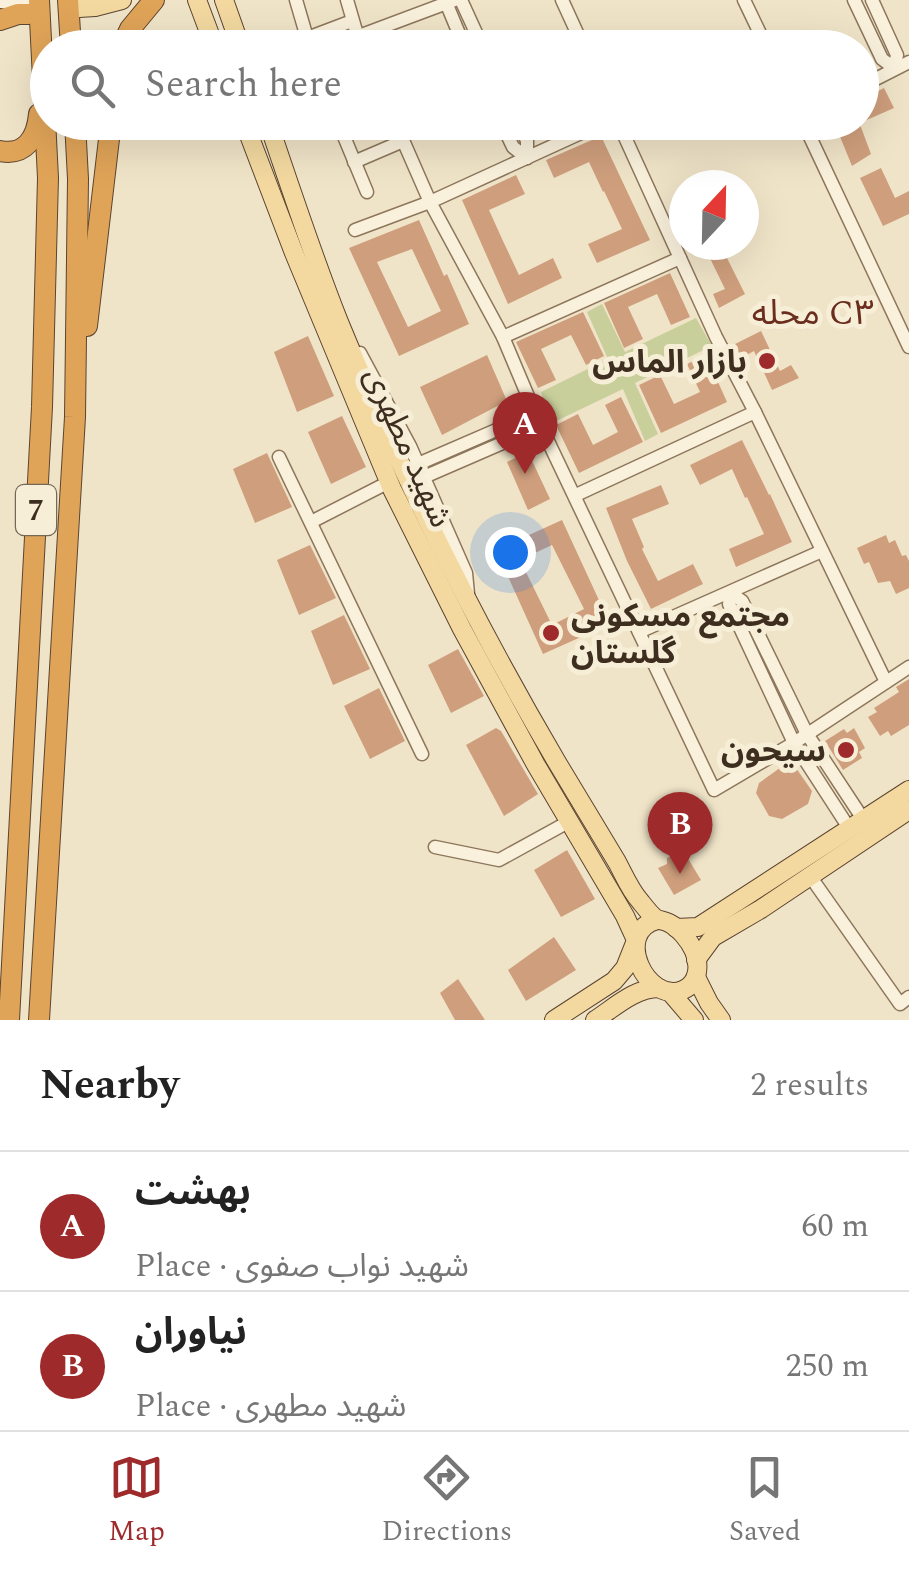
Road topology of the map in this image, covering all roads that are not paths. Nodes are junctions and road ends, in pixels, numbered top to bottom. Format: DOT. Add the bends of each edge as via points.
graph roads {
  1 [pos="197,0"];
  2 [pos="224,0"];
  3 [pos="296,0"];
  4 [pos="346,0"];
  5 [pos="562,0"];
  6 [pos="744,0"];
  7 [pos="854,0"];
  8 [pos="872,0"];
  9 [pos="118,1"];
  10 [pos="452,1"];
  11 [pos="155,3"];
  12 [pos="0,4"];
  13 [pos="31,4"];
  14 [pos="73,4"];
  15 [pos="0,20"];
  16 [pos="352,21"];
  17 [pos="35,30"];
  18 [pos="72,30"];
  19 [pos="130,30"];
  20 [pos="208,30"];
  21 [pos="235,30"];
  22 [pos="304,30"];
  23 [pos="334,30"];
  24 [pos="355,30"];
  25 [pos="386,30"];
  26 [pos="460,30"];
  27 [pos="471,30"];
  28 [pos="576,30"];
  29 [pos="758,30"];
  30 [pos="868,30"];
  31 [pos="879,53"];
  32 [pos="909,62"];
  33 [pos="894,68"];
  34 [pos="879,76"];
  35 [pos="31,140"];
  36 [pos="46,140"];
  37 [pos="76,140"];
  38 [pos="109,140"];
  39 [pos="251,140"];
  40 [pos="274,140"];
  41 [pos="345,140"];
  42 [pos="403,140"];
  43 [pos="510,140"];
  44 [pos="527,140"];
  45 [pos="566,140"];
  46 [pos="626,140"];
  47 [pos="811,140"];
  48 [pos="0,151"];
  49 [pos="527,158"];
  50 [pos="354,162"];
  51 [pos="366,192"];
  52 [pos="430,202"];
  53 [pos="354,230"];
  54 [pos="669,234"];
  55 [pos="676,260"];
  56 [pos="681,260"];
  57 [pos="339,322"];
  58 [pos="504,338"];
  59 [pos="909,348"];
  60 [pos="756,412"];
  61 [pos="75,417"];
  62 [pos="538,420"];
  63 [pos="279,456"];
  64 [pos="421,470"];
  65 [pos="390,482"];
  66 [pos="576,495"];
  67 [pos="311,522"];
  68 [pos="822,551"];
  69 [pos="731,593"];
  70 [pos="469,601"];
  71 [pos="640,632"];
  72 [pos="909,667"];
  73 [pos="886,682"];
  74 [pos="807,734"];
  75 [pos="794,743"];
  76 [pos="422,754"];
  77 [pos="909,790"];
  78 [pos="850,800"];
  79 [pos="837,810"];
  80 [pos="909,810"];
  81 [pos="570,821"];
  82 [pos="856,824"];
  83 [pos="435,847"];
  84 [pos="810,876"];
  85 [pos="620,888"];
  86 [pos="657,920"];
  87 [pos="676,928"];
  88 [pos="636,941"];
  89 [pos="696,968"];
  90 [pos="665,990"];
  91 [pos="904,1001"];
  92 [pos="9,1020"];
  93 [pos="39,1020"];
  94 [pos="554,1020"];
  95 [pos="596,1020"];
  96 [pos="694,1020"];
  97 [pos="721,1020"];
  1 -- 20 [label="main road"];
  2 -- 21 [label="main road"];
  3 -- 22 [label="street"];
  4 -- 16 [label="street"];
  5 -- 28 [label="street"];
  6 -- 29 [label="street"];
  7 -- 30 [label="street"];
  8 -- 33 [label="street" via="897,55"];
  9 -- 14 [label="main road"];
  10 -- 25 [label="street"];
  10 -- 26 [label="street"];
  10 -- 27 [label="street"];
  11 -- 19 [label="highway"];
  12 -- 13 [label="street"];
  13 -- 15 [label="highway"];
  13 -- 17 [label="highway, 7"];
  14 -- 18 [label="highway"];
  16 -- 23 [label="street"];
  16 -- 24 [label="street"];
  31 -- 33 [label="street"];
  32 -- 33 [label="street"];
  33 -- 34 [label="street"];
  35 -- 48 [label="highway" via="13,154"];
  36 -- 92 [label="highway, 7" via="42,407"];
  37 -- 61 [label="highway, 7"];
  38 -- 61 [label="highway"];
  39 -- 65 [label="main road, شهید مطهری"];
  40 -- 57 [label="main road, شهید مطهری"];
  41 -- 50 [label="street"];
  42 -- 50 [label="street"];
  42 -- 52 [label="street"];
  43 -- 49 [label="street"];
  44 -- 49 [label="street"];
  45 -- 49 [label="street"];
  46 -- 54 [label="street"];
  47 -- 59 [label="street"];
  49 -- 52 [label="street"];
  50 -- 51 [label="street"];
  52 -- 53 [label="street"];
  52 -- 58 [label="street"];
  55 -- 58 [label="street"];
  56 -- 60 [label="street"];
  57 -- 64 [label="street"];
  57 -- 70 [label="main road, شهید مطهری"];
  58 -- 62 [label="street"];
  60 -- 66 [label="street"];
  60 -- 68 [label="street"];
  61 -- 93 [label="highway, 7"];
  62 -- 64 [label="street" via="524,418"];
  62 -- 66 [label="street"];
  63 -- 67 [label="street"];
  64 -- 70 [label="street" via="466,573"];
  65 -- 67 [label="street"];
  65 -- 81 [label="main road, شهید مطهری" via="462,629"];
  66 -- 71 [label="street"];
  67 -- 76 [label="street"];
  68 -- 69 [label="street"];
  68 -- 73 [label="street"];
  69 -- 71 [label="street"];
  69 -- 74 [label="street" via="742,601"];
  69 -- 75 [label="street" via="729,604"];
  70 -- 85 [label="main road, شهید مطهری"];
  71 -- 75 [label="street" via="714,790"];
  72 -- 73 [label="street"];
  73 -- 74 [label="street"];
  74 -- 75 [label="street"];
  74 -- 78 [label="street"];
  75 -- 79 [label="street"];
  77 -- 82 [label="main road"];
  78 -- 79 [label="street" via="849,809"];
  78 -- 82 [label="street"];
  79 -- 82 [label="street"];
  80 -- 84 [label="main road"];
  81 -- 83 [label="street" via="500,860"];
  81 -- 85 [label="main road, شهید مطهری"];
  82 -- 87 [label="main road" via="698,926"];
  84 -- 89 [label="main road" via="713,936"];
  84 -- 91 [label="street"];
  85 -- 86 [label="main road, شهید مطهری"];
  85 -- 88 [label="main road, شهید مطهری"];
  86 -- 87 [label="main road"];
  86 -- 88 [label="main road" via="646,923"];
  87 -- 89 [label="main road" via="694,950"];
  88 -- 90 [label="main road" via="648,980"];
  88 -- 94 [label="main road" via="614,981"];
  89 -- 90 [label="main road" via="685,989"];
  89 -- 97 [label="main road"];
  90 -- 95 [label="main road" via="634,994"];
  90 -- 96 [label="main road"];
}
